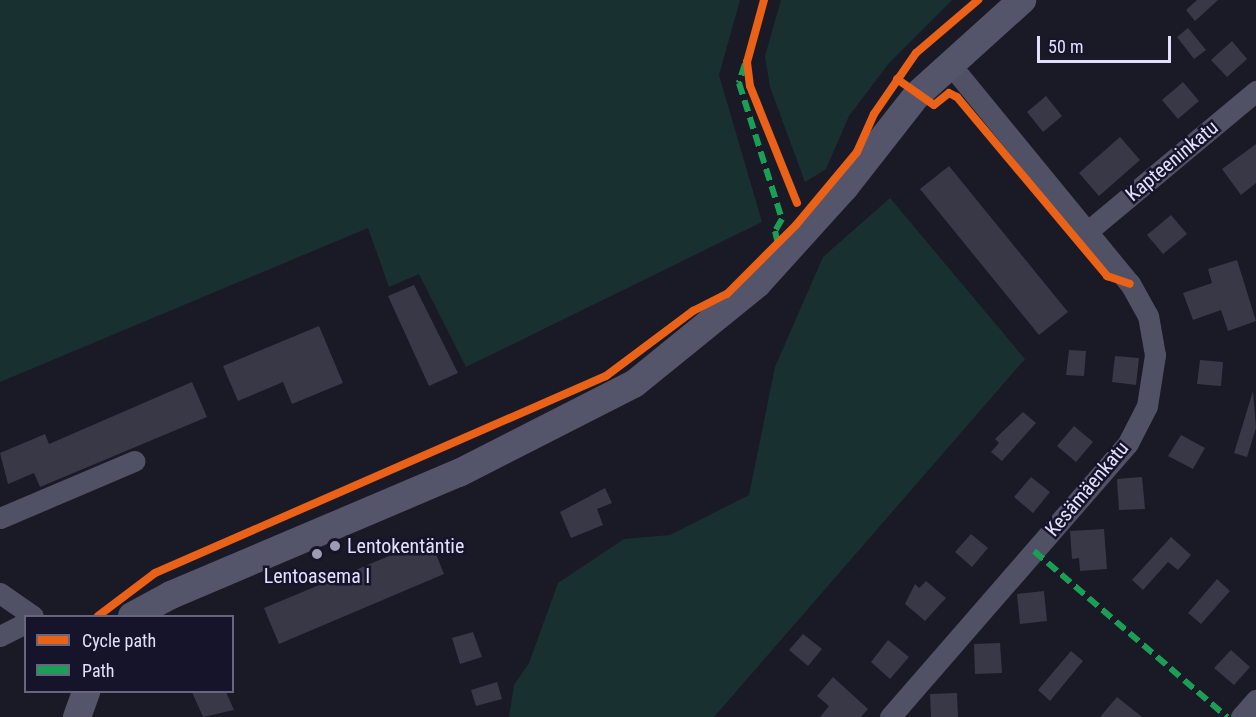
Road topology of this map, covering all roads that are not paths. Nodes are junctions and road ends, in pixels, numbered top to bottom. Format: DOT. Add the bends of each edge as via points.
graph roads {
  1 [pos="1022,0"];
  2 [pos="948,62"];
  3 [pos="1256,91"];
  4 [pos="1088,231"];
  5 [pos="134,461"];
  6 [pos="0,518"];
  7 [pos="0,593"];
  8 [pos="32,615"];
  9 [pos="134,615"];
  10 [pos="24,625"];
  11 [pos="0,636"];
  12 [pos="86,693"];
  13 [pos="1256,700"];
  14 [pos="77,717"];
  15 [pos="890,717"];
  16 [pos="1241,717"];
  1 -- 2 [label="street"];
  2 -- 4 [label="street, Kesämäenkatu"];
  2 -- 9 [label="street" via="764,276 634,384 469,468 171,595"];
  3 -- 4 [label="street, Kapteeninkatu"];
  4 -- 15 [label="street, Kesämäenkatu" via="1148,316 1155,355 1147,406 1128,443"];
  5 -- 6 [label="street"];
  7 -- 8 [label="street"];
  10 -- 11 [label="street"];
  12 -- 14 [label="street"];
  13 -- 16 [label="street"];
}
